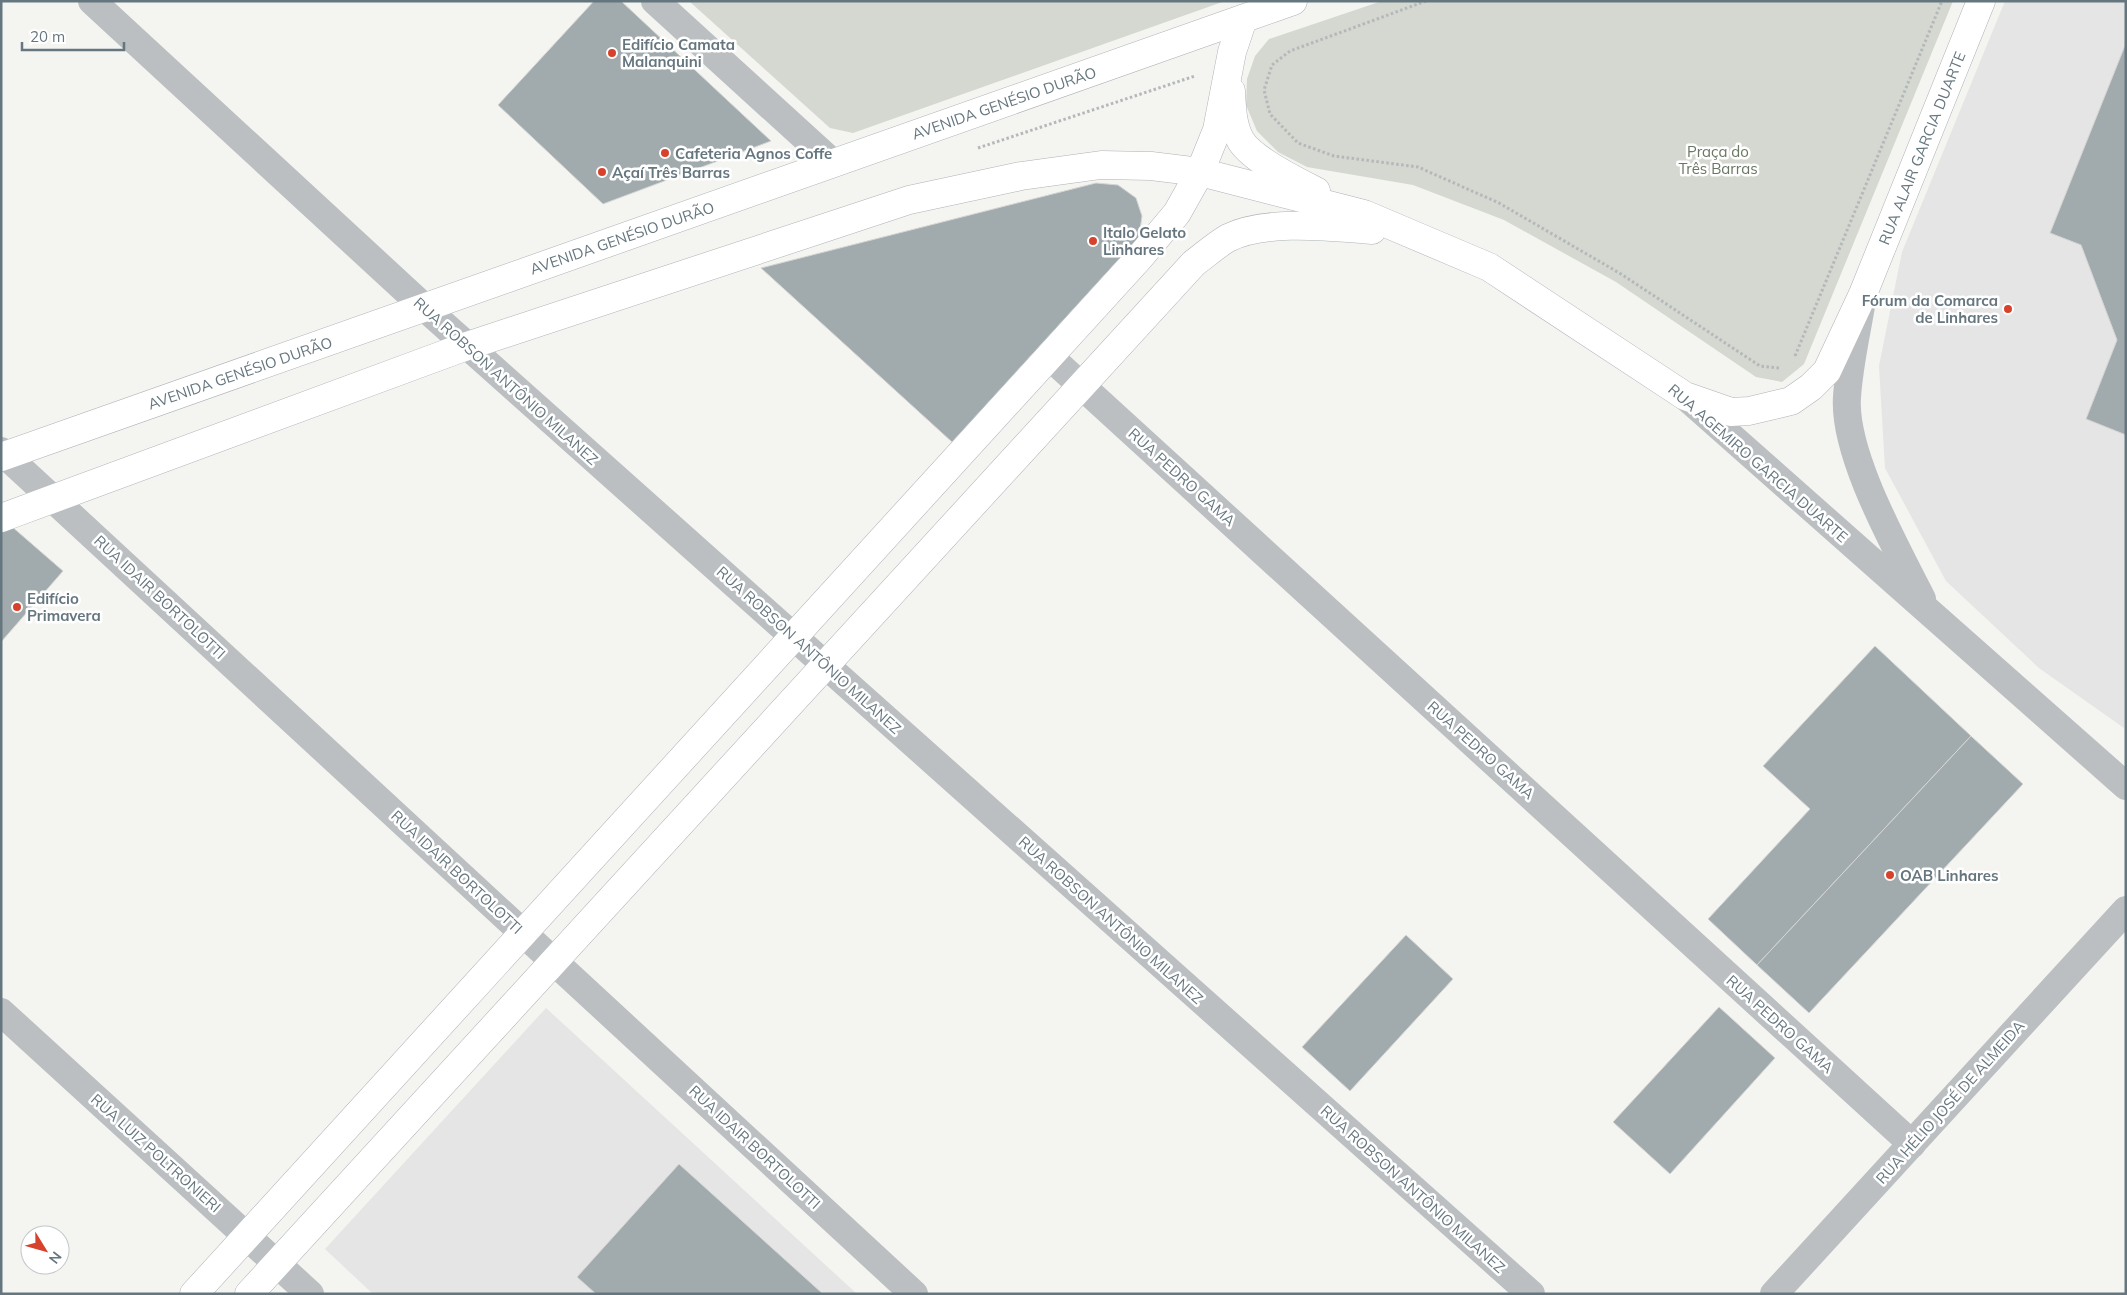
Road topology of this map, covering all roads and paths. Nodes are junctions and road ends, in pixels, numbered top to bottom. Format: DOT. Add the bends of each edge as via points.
graph roads {
  1 [pos="92,1"];
  2 [pos="655,1"];
  3 [pos="1293,1"];
  4 [pos="1426,1"];
  5 [pos="1942,1"];
  6 [pos="1981,1"];
  7 [pos="1243,19"];
  8 [pos="1230,64"];
  9 [pos="833,163"];
  10 [pos="1200,172"];
  11 [pos="1364,214"];
  12 [pos="1407,233"];
  13 [pos="1863,294"];
  14 [pos="424,308"];
  15 [pos="467,346"];
  16 [pos="1050,357"];
  17 [pos="1794,357"];
  18 [pos="1787,363"];
  19 [pos="1081,386"];
  20 [pos="1685,396"];
  21 [pos="3,454"];
  22 [pos="53,499"];
  23 [pos="1,518"];
  24 [pos="1928,612"];
  25 [pos="793,637"];
  26 [pos="825,665"];
  27 [pos="2126,786"];
  28 [pos="2126,910"];
  29 [pos="523,933"];
  30 [pos="554,962"];
  31 [pos="1,1012"];
  32 [pos="1912,1144"];
  33 [pos="247,1236"];
  34 [pos="277,1264"];
  35 [pos="194,1294"];
  36 [pos="249,1294"];
  37 [pos="310,1294"];
  38 [pos="914,1294"];
  39 [pos="1530,1294"];
  40 [pos="1774,1294"];
  1 -- 14 [label="street, RUA ROBSON ANTÔNIO MILANEZ"];
  2 -- 9 [label="street"];
  3 -- 7 [label="main road, AVENIDA GENÉSIO DURÃO"];
  4 -- 18 [label="path" via="1290,51 1272,65 1264,90 1270,114 1298,143 1334,156 1418,167 1499,203 1621,274 1760,366 1780,369"];
  5 -- 17 [label="path"];
  6 -- 13 [label="main road, RUA ALAIR GARCIA DUARTE"];
  7 -- 8 [label="main road"];
  7 -- 9 [label="main road, AVENIDA GENÉSIO DURÃO"];
  8 -- 10 [label="main road" via="1216,130"];
  8 -- 11 [label="main road" via="1233,116 1241,141 1266,164 1286,176"];
  9 -- 14 [label="main road, AVENIDA GENÉSIO DURÃO"];
  10 -- 11 [label="main road, RUA AGEMIRO GARCIA DUARTE"];
  10 -- 15 [label="main road, RUA AGEMIRO GARCIA DUARTE" via="1151,166 1100,165 1020,176 909,200"];
  10 -- 16 [label="main road" via="1177,213"];
  11 -- 12 [label="main road, RUA AGEMIRO GARCIA DUARTE"];
  12 -- 19 [label="main road" via="1318,226 1266,228 1229,238 1194,263"];
  12 -- 20 [label="main road, RUA AGEMIRO GARCIA DUARTE" via="1489,266"];
  13 -- 20 [label="main road, RUA ALAIR GARCIA DUARTE" via="1827,370 1791,401 1731,412"];
  13 -- 24 [label="street, RUA ALAIR GARCIA DUARTE" via="1847,398 1853,446 1883,519"];
  14 -- 15 [label="street, RUA ROBSON ANTÔNIO MILANEZ"];
  14 -- 21 [label="main road, AVENIDA GENÉSIO DURÃO"];
  15 -- 22 [label="main road, RUA AGEMIRO GARCIA DUARTE"];
  15 -- 25 [label="street, RUA ROBSON ANTÔNIO MILANEZ"];
  16 -- 19 [label="street, RUA PEDRO GAMA"];
  16 -- 25 [label="main road"];
  19 -- 26 [label="main road"];
  19 -- 32 [label="street, RUA PEDRO GAMA"];
  20 -- 24 [label="street, RUA AGEMIRO GARCIA DUARTE"];
  21 -- 22 [label="street, RUA IDAIR BORTOLOTTI"];
  22 -- 23 [label="main road, RUA AGEMIRO GARCIA DUARTE"];
  22 -- 29 [label="street, RUA IDAIR BORTOLOTTI"];
  24 -- 27 [label="street, RUA AGEMIRO GARCIA DUARTE"];
  25 -- 26 [label="street, RUA ROBSON ANTÔNIO MILANEZ"];
  25 -- 29 [label="main road"];
  26 -- 30 [label="main road"];
  26 -- 39 [label="street, RUA ROBSON ANTÔNIO MILANEZ"];
  28 -- 32 [label="street, RUA HÉLIO JOSÉ DE ALMEIDA"];
  29 -- 30 [label="street, RUA IDAIR BORTOLOTTI"];
  29 -- 33 [label="main road"];
  30 -- 34 [label="main road"];
  30 -- 38 [label="street, RUA IDAIR BORTOLOTTI"];
  31 -- 33 [label="street, RUA LUIZ POLTRONIERI"];
  32 -- 40 [label="street, RUA HÉLIO JOSÉ DE ALMEIDA"];
  33 -- 34 [label="street, RUA LUIZ POLTRONIERI"];
  33 -- 35 [label="main road"];
  34 -- 36 [label="main road"];
  34 -- 37 [label="street, RUA LUIZ POLTRONIERI"];
}
